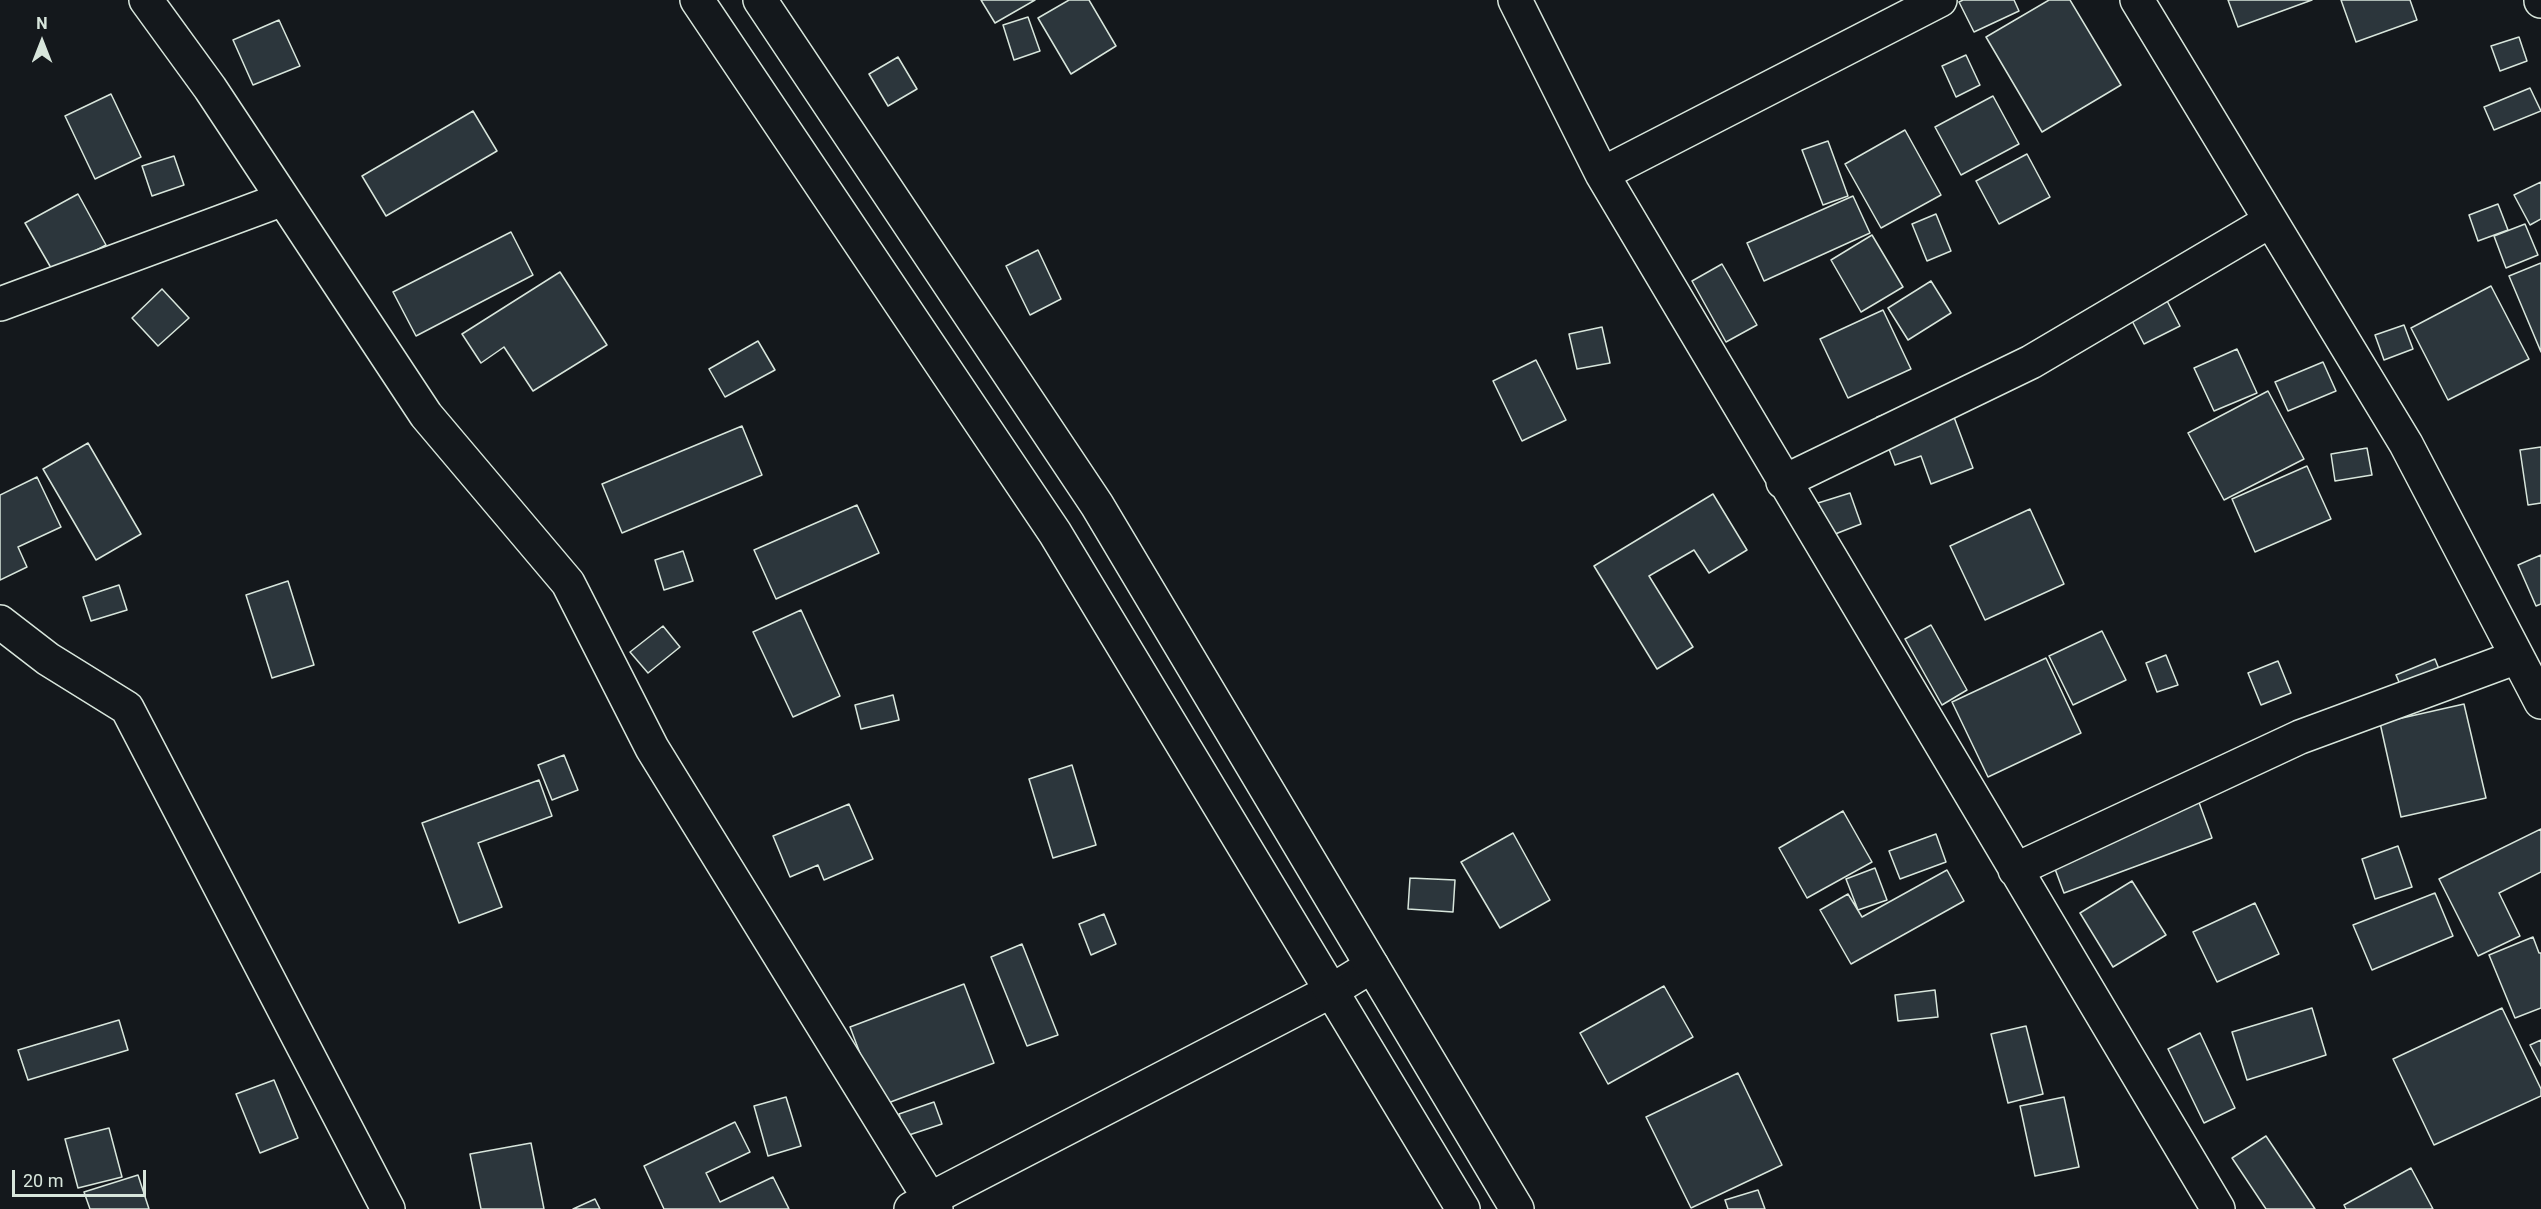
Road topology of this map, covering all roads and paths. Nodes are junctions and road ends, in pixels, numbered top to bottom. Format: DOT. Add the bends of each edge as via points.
graph roads {
  1 [pos="146,0"];
  2 [pos="697,0"];
  3 [pos="760,0"];
  4 [pos="1515,0"];
  5 [pos="1940,0"];
  6 [pos="2137,0"];
  7 [pos="1602,174"];
  8 [pos="283,199"];
  9 [pos="2271,221"];
  10 [pos="0,304"];
  11 [pos="1783,482"];
  12 [pos="0,622"];
  13 [pos="2517,657"];
  14 [pos="2541,702"];
  15 [pos="2015,870"];
  16 [pos="1372,966"];
  17 [pos="1332,991"];
  18 [pos="926,1206"];
  19 [pos="387,1209"];
  20 [pos="1463,1209"];
  21 [pos="1517,1209"];
  22 [pos="2218,1209"];
  1 -- 8 [label="street"];
  2 -- 17 [label="street" via="1055,533"];
  3 -- 16 [label="street" via="1096,505"];
  4 -- 7 [label="street"];
  5 -- 7 [label="street"];
  6 -- 9 [label="street"];
  7 -- 11 [label="street"];
  8 -- 10 [label="street"];
  8 -- 18 [label="street" via="426,415 568,583 652,748"];
  9 -- 11 [label="street" via="2031,362"];
  9 -- 13 [label="street" via="2406,444"];
  11 -- 15 [label="street"];
  12 -- 19 [label="street" via="48,659 128,708"];
  13 -- 14 [label="street"];
  13 -- 15 [label="street" via="2300,737"];
  15 -- 22 [label="street"];
  16 -- 17 [label="street"];
  16 -- 21 [label="street"];
  17 -- 18 [label="street"];
  17 -- 20 [label="street"];
}
